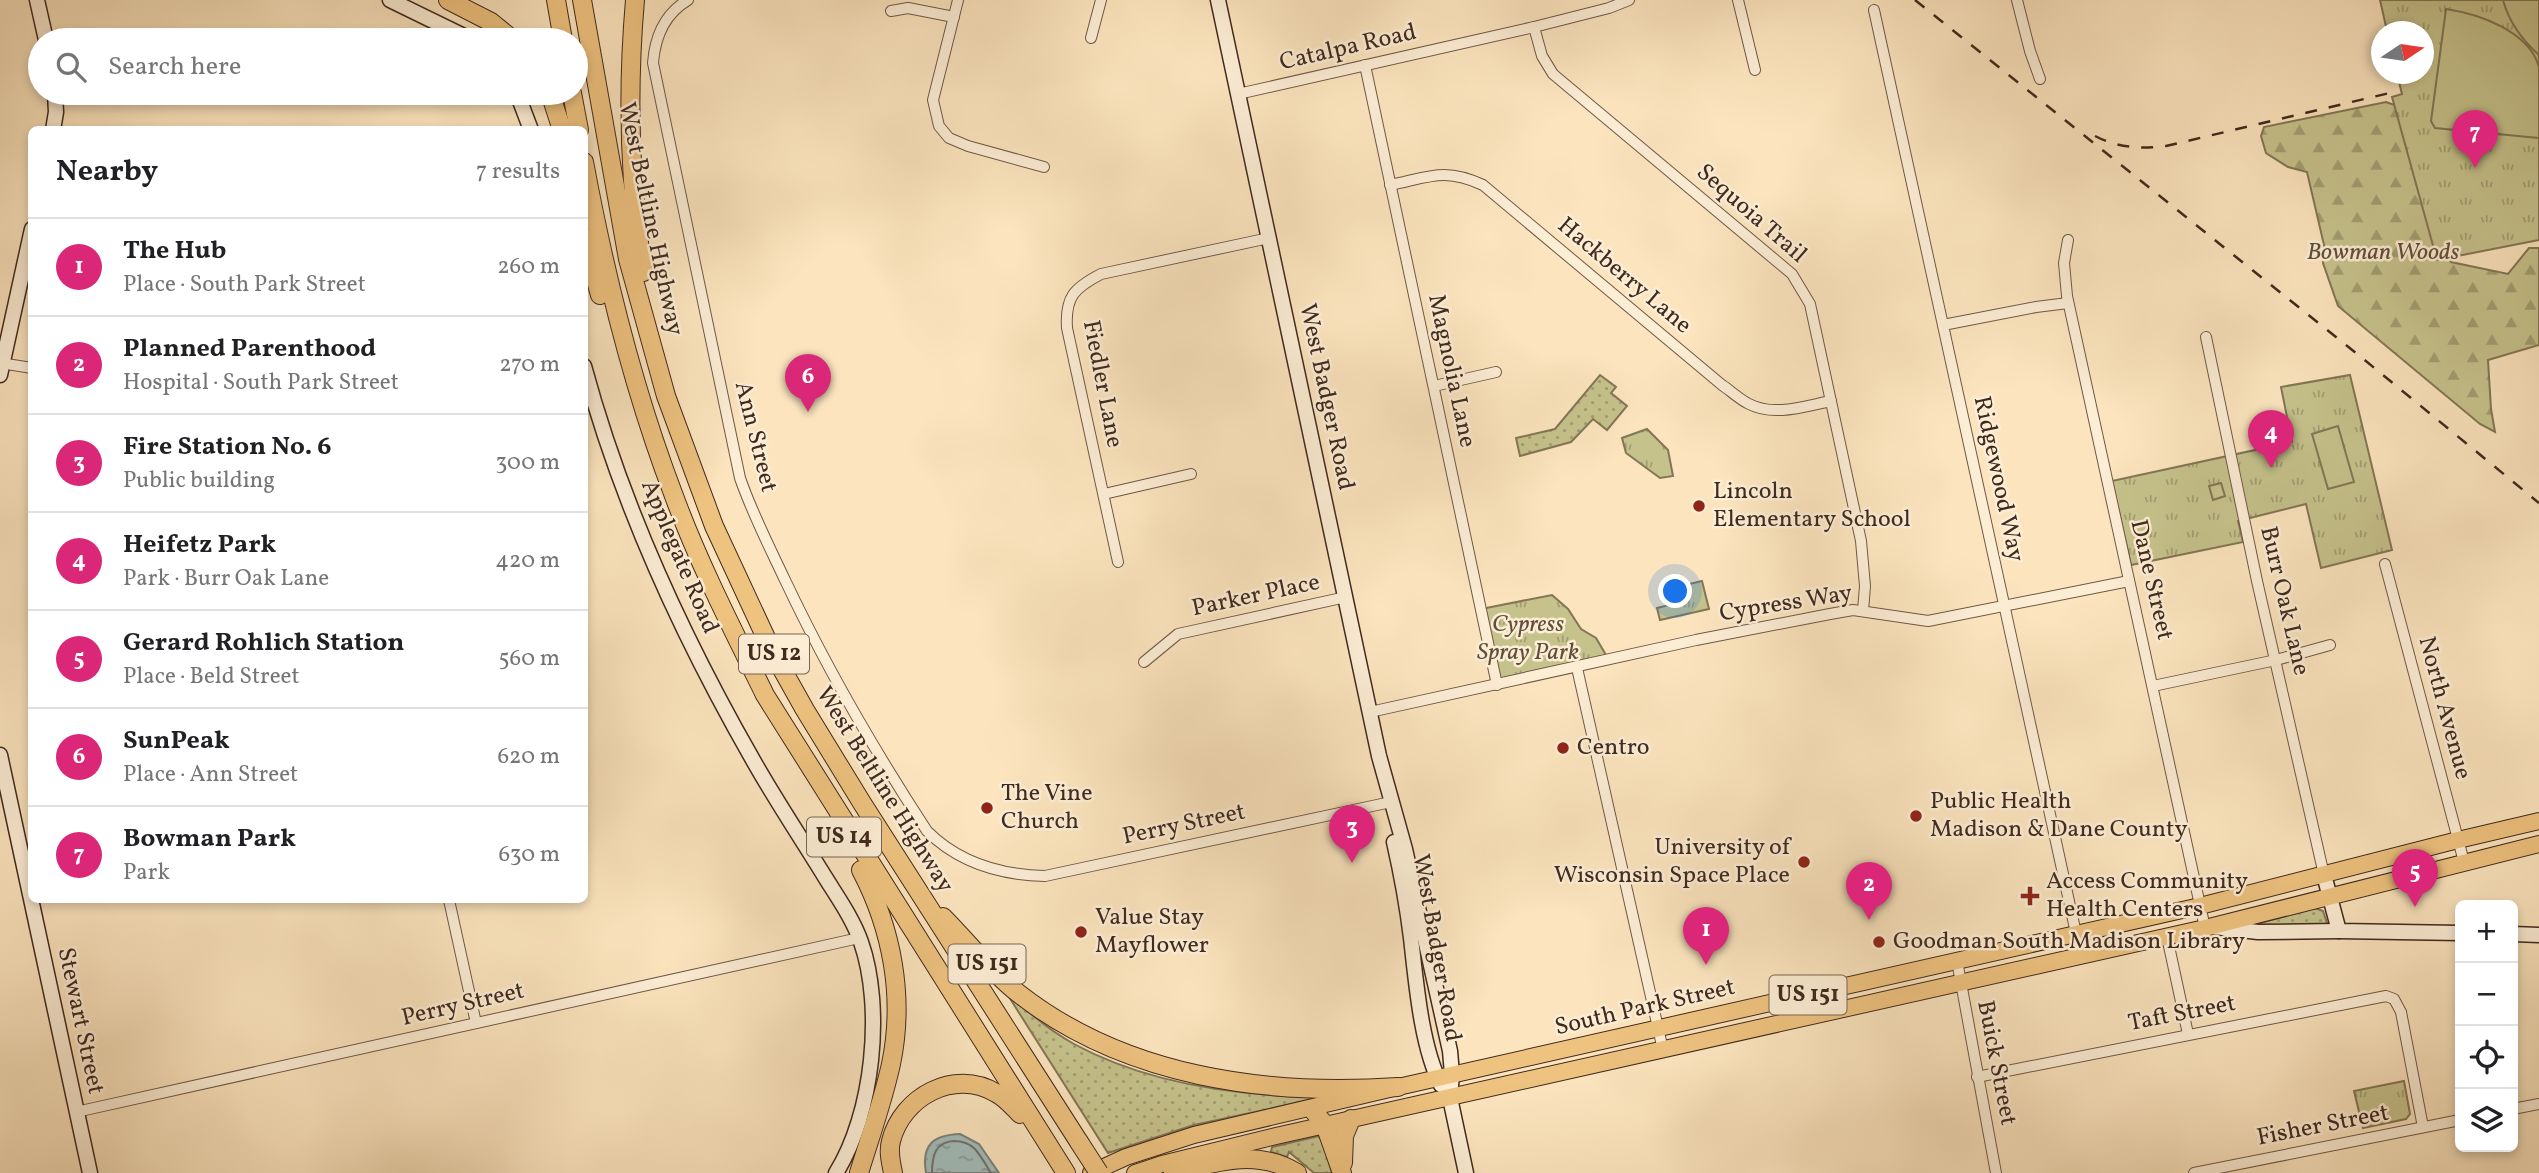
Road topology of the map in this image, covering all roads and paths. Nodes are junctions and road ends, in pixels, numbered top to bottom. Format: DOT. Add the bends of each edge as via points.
graph roads {
  1 [pos="37,0"];
  2 [pos="390,0"];
  3 [pos="448,0"];
  4 [pos="556,0"];
  5 [pos="582,0"];
  6 [pos="635,0"];
  7 [pos="688,0"];
  8 [pos="958,0"];
  9 [pos="1101,0"];
  10 [pos="1219,0"];
  11 [pos="1629,0"];
  12 [pos="1738,0"];
  13 [pos="2017,0"];
  14 [pos="1874,10"];
  15 [pos="891,11"];
  16 [pos="954,17"];
  17 [pos="1534,27"];
  18 [pos="43,28"];
  19 [pos="447,28"];
  20 [pos="498,28"];
  21 [pos="561,28"];
  22 [pos="587,28"];
  23 [pos="588,34"];
  24 [pos="1091,38"];
  25 [pos="1365,65"];
  26 [pos="1755,71"];
  27 [pos="2040,79"];
  28 [pos="1238,94"];
  29 [pos="56,105"];
  30 [pos="522,105"];
  31 [pos="554,105"];
  32 [pos="574,105"];
  33 [pos="54,126"];
  34 [pos="529,126"];
  35 [pos="561,126"];
  36 [pos="578,126"];
  37 [pos="1044,167"];
  38 [pos="588,181"];
  39 [pos="1390,185"];
  40 [pos="1269,237"];
  41 [pos="2068,240"];
  42 [pos="28,247"];
  43 [pos="588,252"];
  44 [pos="2068,303"];
  45 [pos="1943,325"];
  46 [pos="2206,337"];
  47 [pos="1,367"];
  48 [pos="28,368"];
  49 [pos="1496,372"];
  50 [pos="588,379"];
  51 [pos="1434,386"];
  52 [pos="666,396"];
  53 [pos="1830,401"];
  54 [pos="661,463"];
  55 [pos="1191,474"];
  56 [pos="1104,494"];
  57 [pos="1118,562"];
  58 [pos="2385,564"];
  59 [pos="2129,581"];
  60 [pos="1346,597"];
  61 [pos="2005,607"];
  62 [pos="1863,611"];
  63 [pos="2330,645"];
  64 [pos="2276,660"];
  65 [pos="1144,662"];
  66 [pos="1577,668"];
  67 [pos="1497,685"];
  68 [pos="2153,686"];
  69 [pos="765,695"];
  70 [pos="1370,712"];
  71 [pos="1,760"];
  72 [pos="1391,802"];
  73 [pos="2539,821"];
  74 [pos="2458,840"];
  75 [pos="2539,844"];
  76 [pos="2464,862"];
  77 [pos="986,867"];
  78 [pos="2324,875"];
  79 [pos="28,887"];
  80 [pos="919,892"];
  81 [pos="2329,896"];
  82 [pos="31,903"];
  83 [pos="450,903"];
  84 [pos="2200,906"];
  85 [pos="2209,927"];
  86 [pos="2339,931"];
  87 [pos="2455,933"];
  88 [pos="2518,934"];
  89 [pos="2077,935"];
  90 [pos="2539,935"];
  91 [pos="2167,937"];
  92 [pos="859,938"];
  93 [pos="2081,956"];
  94 [pos="1957,961"];
  95 [pos="1961,983"];
  96 [pos="476,1023"];
  97 [pos="1658,1028"];
  98 [pos="2188,1034"];
  99 [pos="1663,1050"];
  100 [pos="1445,1076"];
  101 [pos="1977,1077"];
  102 [pos="1398,1087"];
  103 [pos="1450,1098"];
  104 [pos="2539,1104"];
  105 [pos="2518,1108"];
  106 [pos="1311,1109"];
  107 [pos="76,1112"];
  108 [pos="1351,1119"];
  109 [pos="2455,1121"];
  110 [pos="873,1125"];
  111 [pos="1325,1125"];
  112 [pos="2423,1127"];
  113 [pos="1039,1130"];
  114 [pos="2215,1171"];
  115 [pos="90,1173"];
  116 [pos="836,1173"];
  117 [pos="859,1173"];
  118 [pos="870,1173"];
  119 [pos="893,1173"];
  120 [pos="1066,1173"];
  121 [pos="1091,1173"];
  122 [pos="1099,1173"];
  123 [pos="1135,1173"];
  124 [pos="1173,1173"];
  125 [pos="1297,1173"];
  126 [pos="1343,1173"];
  127 [pos="1466,1173"];
  128 [pos="1996,1173"];
  129 [pos="2194,1173"];
  1 -- 18 [label="street"];
  2 -- 19 [label="street"];
  3 -- 20 [label="highway"];
  4 -- 21 [label="highway"];
  5 -- 22 [label="highway, West Beltline Highway / US 12"];
  6 -- 52 [label="highway" via="631,175 643,275"];
  7 -- 77 [label="street, Ann Street" via="659,33 653,64 740,478 837,684 920,821 942,846"];
  8 -- 16 [label="street"];
  9 -- 24 [label="street"];
  10 -- 28 [label="street, West Badger Road"];
  11 -- 17 [label="street, Catalpa Road"];
  12 -- 26 [label="street"];
  13 -- 27 [label="street"];
  14 -- 45 [label="street, Ridgewood Way"];
  15 -- 16 [label="street" via="908,8"];
  16 -- 37 [label="street" via="933,100 939,126 949,138 968,146"];
  17 -- 25 [label="street, Catalpa Road"];
  17 -- 53 [label="street, Sequoia Trail" via="1553,74 1792,274 1810,304"];
  23 -- 52 [label="highway, West Beltline Highway / US 12" via="628,259"];
  25 -- 28 [label="street, Catalpa Road"];
  25 -- 39 [label="street, Magnolia Lane"];
  28 -- 40 [label="street, West Badger Road"];
  29 -- 33 [label="street"];
  30 -- 34 [label="street"];
  31 -- 35 [label="highway"];
  32 -- 36 [label="highway, West Beltline Highway"];
  38 -- 54 [label="highway, West Beltline Highway / US 12" via="609,283"];
  39 -- 51 [label="street, Magnolia Lane"];
  39 -- 53 [label="street, Hackberry Lane" via="1449,174 1483,185 1750,405 1784,410"];
  40 -- 56 [label="street, Fiedler Lane" via="1101,274 1082,284 1072,296 1067,328"];
  40 -- 60 [label="street, West Badger Road"];
  41 -- 44 [label="street, Dane Street" via="2064,263"];
  42 -- 47 [label="street"];
  43 -- 54 [label="highway" via="622,366"];
  44 -- 45 [label="street"];
  44 -- 59 [label="street, Dane Street"];
  45 -- 61 [label="street, Ridgewood Way"];
  46 -- 64 [label="street, Burr Oak Lane"];
  47 -- 48 [label="street"];
  49 -- 51 [label="street"];
  50 -- 92 [label="street, Applegate Road" via="612,454 688,638 755,764"];
  51 -- 67 [label="street, Magnolia Lane"];
  52 -- 80 [label="highway, West Beltline Highway / US 12" via="701,493 774,653"];
  53 -- 62 [label="street, Sequoia Trail" via="1862,548"];
  54 -- 69 [label="highway, West Beltline Highway / US 12" via="701,561"];
  55 -- 56 [label="street"];
  56 -- 57 [label="street, Fiedler Lane"];
  58 -- 74 [label="street, North Avenue" via="2396,631"];
  59 -- 61 [label="street, Cypress Way"];
  59 -- 68 [label="street, Dane Street"];
  60 -- 65 [label="street, Parker Place" via="1178,634"];
  60 -- 70 [label="street, West Badger Road"];
  61 -- 62 [label="street, Cypress Way" via="1928,621"];
  61 -- 89 [label="street, Ridgewood Way"];
  62 -- 66 [label="street, Cypress Way" via="1736,632"];
  63 -- 64 [label="street"];
  64 -- 68 [label="street"];
  64 -- 78 [label="street, Burr Oak Lane"];
  66 -- 67 [label="street, Cypress Way"];
  66 -- 97 [label="street"];
  67 -- 70 [label="street, Cypress Way"];
  68 -- 84 [label="street, Dane Street"];
  69 -- 110 [label="highway, US 14" via="872,889 888,934 895,979 895,1030 891,1065"];
  69 -- 113 [label="highway, West Beltline Highway / US 12"];
  70 -- 72 [label="street, West Badger Road"];
  71 -- 79 [label="street, Stewart Street"];
  72 -- 77 [label="street, Perry Street" via="1045,876 1020,876"];
  72 -- 100 [label="street, West Badger Road" via="1414,973"];
  72 -- 100 [label="street, West Badger Road" via="1452,1060"];
  73 -- 74 [label="main road, South Park Street / US 151"];
  74 -- 76 [label="street, North Avenue"];
  74 -- 78 [label="main road, South Park Street / US 151"];
  75 -- 76 [label="main road, South Park Street / US 151"];
  76 -- 81 [label="main road, South Park Street / US 151"];
  78 -- 81 [label="street"];
  78 -- 84 [label="main road, South Park Street / US 151"];
  80 -- 102 [label="highway, US 151" via="1015,991 1046,1013 1134,1057 1246,1084 1311,1089"];
  80 -- 122 [label="highway, West Beltline Highway / US 12, bridge"];
  81 -- 85 [label="main road, South Park Street / US 151"];
  81 -- 86 [label="street"];
  82 -- 107 [label="street, Stewart Street"];
  83 -- 96 [label="street"];
  84 -- 85 [label="street, Dane Street"];
  84 -- 89 [label="main road, South Park Street / US 151"];
  85 -- 86 [label="street"];
  85 -- 91 [label="main road, South Park Street / US 151"];
  86 -- 87 [label="street"];
  88 -- 90 [label="street"];
  89 -- 93 [label="street, Ridgewood Way"];
  89 -- 94 [label="main road, South Park Street / US 151"];
  91 -- 93 [label="main road, South Park Street / US 151"];
  91 -- 98 [label="street"];
  92 -- 96 [label="street, Perry Street"];
  92 -- 116 [label="street, Applegate Road" via="869,981 871,1060 857,1128"];
  93 -- 95 [label="main road, South Park Street / US 151"];
  94 -- 95 [label="street, Buick Street"];
  94 -- 97 [label="main road, South Park Street / US 151"];
  95 -- 99 [label="main road, South Park Street / US 151"];
  95 -- 101 [label="street, Buick Street"];
  96 -- 107 [label="street, Perry Street"];
  97 -- 99 [label="street"];
  97 -- 100 [label="main road, South Park Street / US 151"];
  98 -- 101 [label="street, Taft Street"];
  98 -- 112 [label="street, Taft Street" via="2374,997 2394,999 2401,1012"];
  99 -- 103 [label="main road, South Park Street / US 151"];
  100 -- 102 [label="main road, South Park Street / US 151"];
  100 -- 103 [label="street, West Badger Road"];
  101 -- 128 [label="street, Buick Street"];
  102 -- 106 [label="main road, South Park Street"];
  103 -- 108 [label="main road, South Park Street / US 151"];
  103 -- 127 [label="street, West Badger Road"];
  104 -- 105 [label="street"];
  106 -- 111 [label="highway"];
  106 -- 121 [label="main road, South Park Street" via="1181,1139"];
  107 -- 115 [label="street, Stewart Street"];
  108 -- 111 [label="main road, South Park Street / US 151"];
  108 -- 126 [label="highway" via="1344,1136"];
  109 -- 112 [label="street, Fisher Street"];
  110 -- 117 [label="highway"];
  110 -- 118 [label="highway"];
  111 -- 123 [label="main road, South Park Street / US 151"];
  111 -- 126 [label="highway"];
  112 -- 114 [label="street, Fisher Street"];
  113 -- 119 [label="highway" via="997,1093 975,1085 947,1086 917,1099 899,1119 890,1142"];
  113 -- 120 [label="highway, West Beltline Highway / US 12"];
  114 -- 129 [label="street, Fisher Street"];
  124 -- 125 [label="highway" via="1243,1157 1279,1163"];
}
